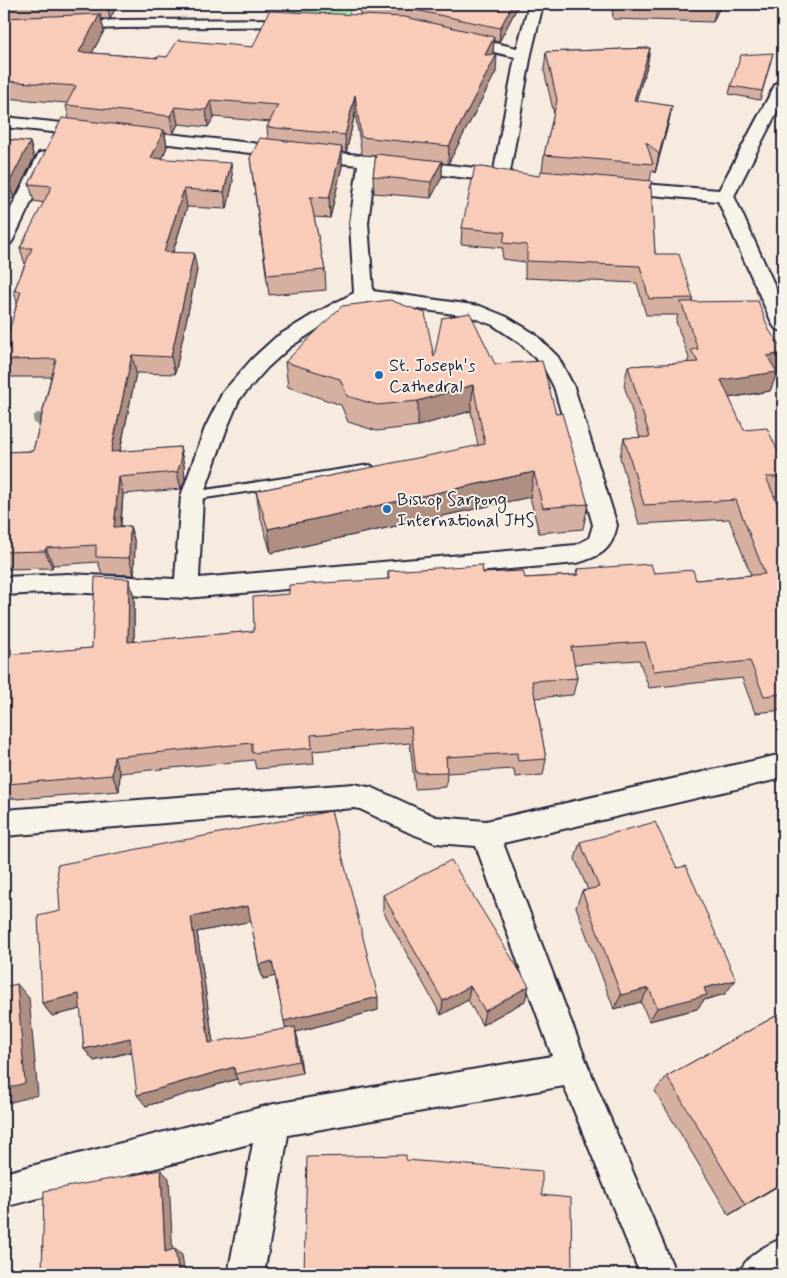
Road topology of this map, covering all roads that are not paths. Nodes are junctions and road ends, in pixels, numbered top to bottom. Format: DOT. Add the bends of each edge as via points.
graph roads {
  1 [pos="536,4"];
  2 [pos="309,24"];
  3 [pos="4,29"];
  4 [pos="442,36"];
  5 [pos="523,54"];
  6 [pos="783,85"];
  7 [pos="4,122"];
  8 [pos="60,128"];
  9 [pos="366,161"];
  10 [pos="501,177"];
  11 [pos="521,178"];
  12 [pos="598,185"];
  13 [pos="725,196"];
  14 [pos="4,240"];
  15 [pos="364,296"];
  16 [pos="783,325"];
  17 [pos="382,467"];
  18 [pos="192,496"];
  19 [pos="4,586"];
  20 [pos="186,589"];
  21 [pos="783,766"];
  22 [pos="4,823"];
  23 [pos="486,834"];
  24 [pos="573,1068"];
  25 [pos="274,1121"];
  26 [pos="4,1190"];
  27 [pos="783,1256"];
  28 [pos="246,1274"];
  29 [pos="658,1274"];
  30 [pos="757,1274"];
  1 -- 5 [label="street"];
  2 -- 3 [label="street" via="272,17"];
  4 -- 5 [label="street"];
  5 -- 10 [label="street"];
  6 -- 13 [label="street"];
  7 -- 8 [label="street"];
  8 -- 9 [label="street"];
  8 -- 14 [label="street"];
  9 -- 10 [label="street"];
  9 -- 15 [label="street" via="359,224"];
  10 -- 11 [label="street"];
  12 -- 13 [label="street"];
  13 -- 16 [label="street"];
  15 -- 18 [label="street" via="283,342 230,397"];
  15 -- 20 [label="street" via="473,310 500,321 528,339 551,362 564,387 605,525 603,538 593,548 577,554"];
  17 -- 18 [label="lane"];
  18 -- 20 [label="street"];
  19 -- 20 [label="street" via="67,583"];
  21 -- 23 [label="street"];
  22 -- 23 [label="street" via="354,796 363,797 436,830"];
  23 -- 24 [label="street"];
  24 -- 25 [label="street"];
  24 -- 29 [label="street"];
  25 -- 26 [label="street"];
  25 -- 28 [label="street"];
  27 -- 30 [label="street"];
}
